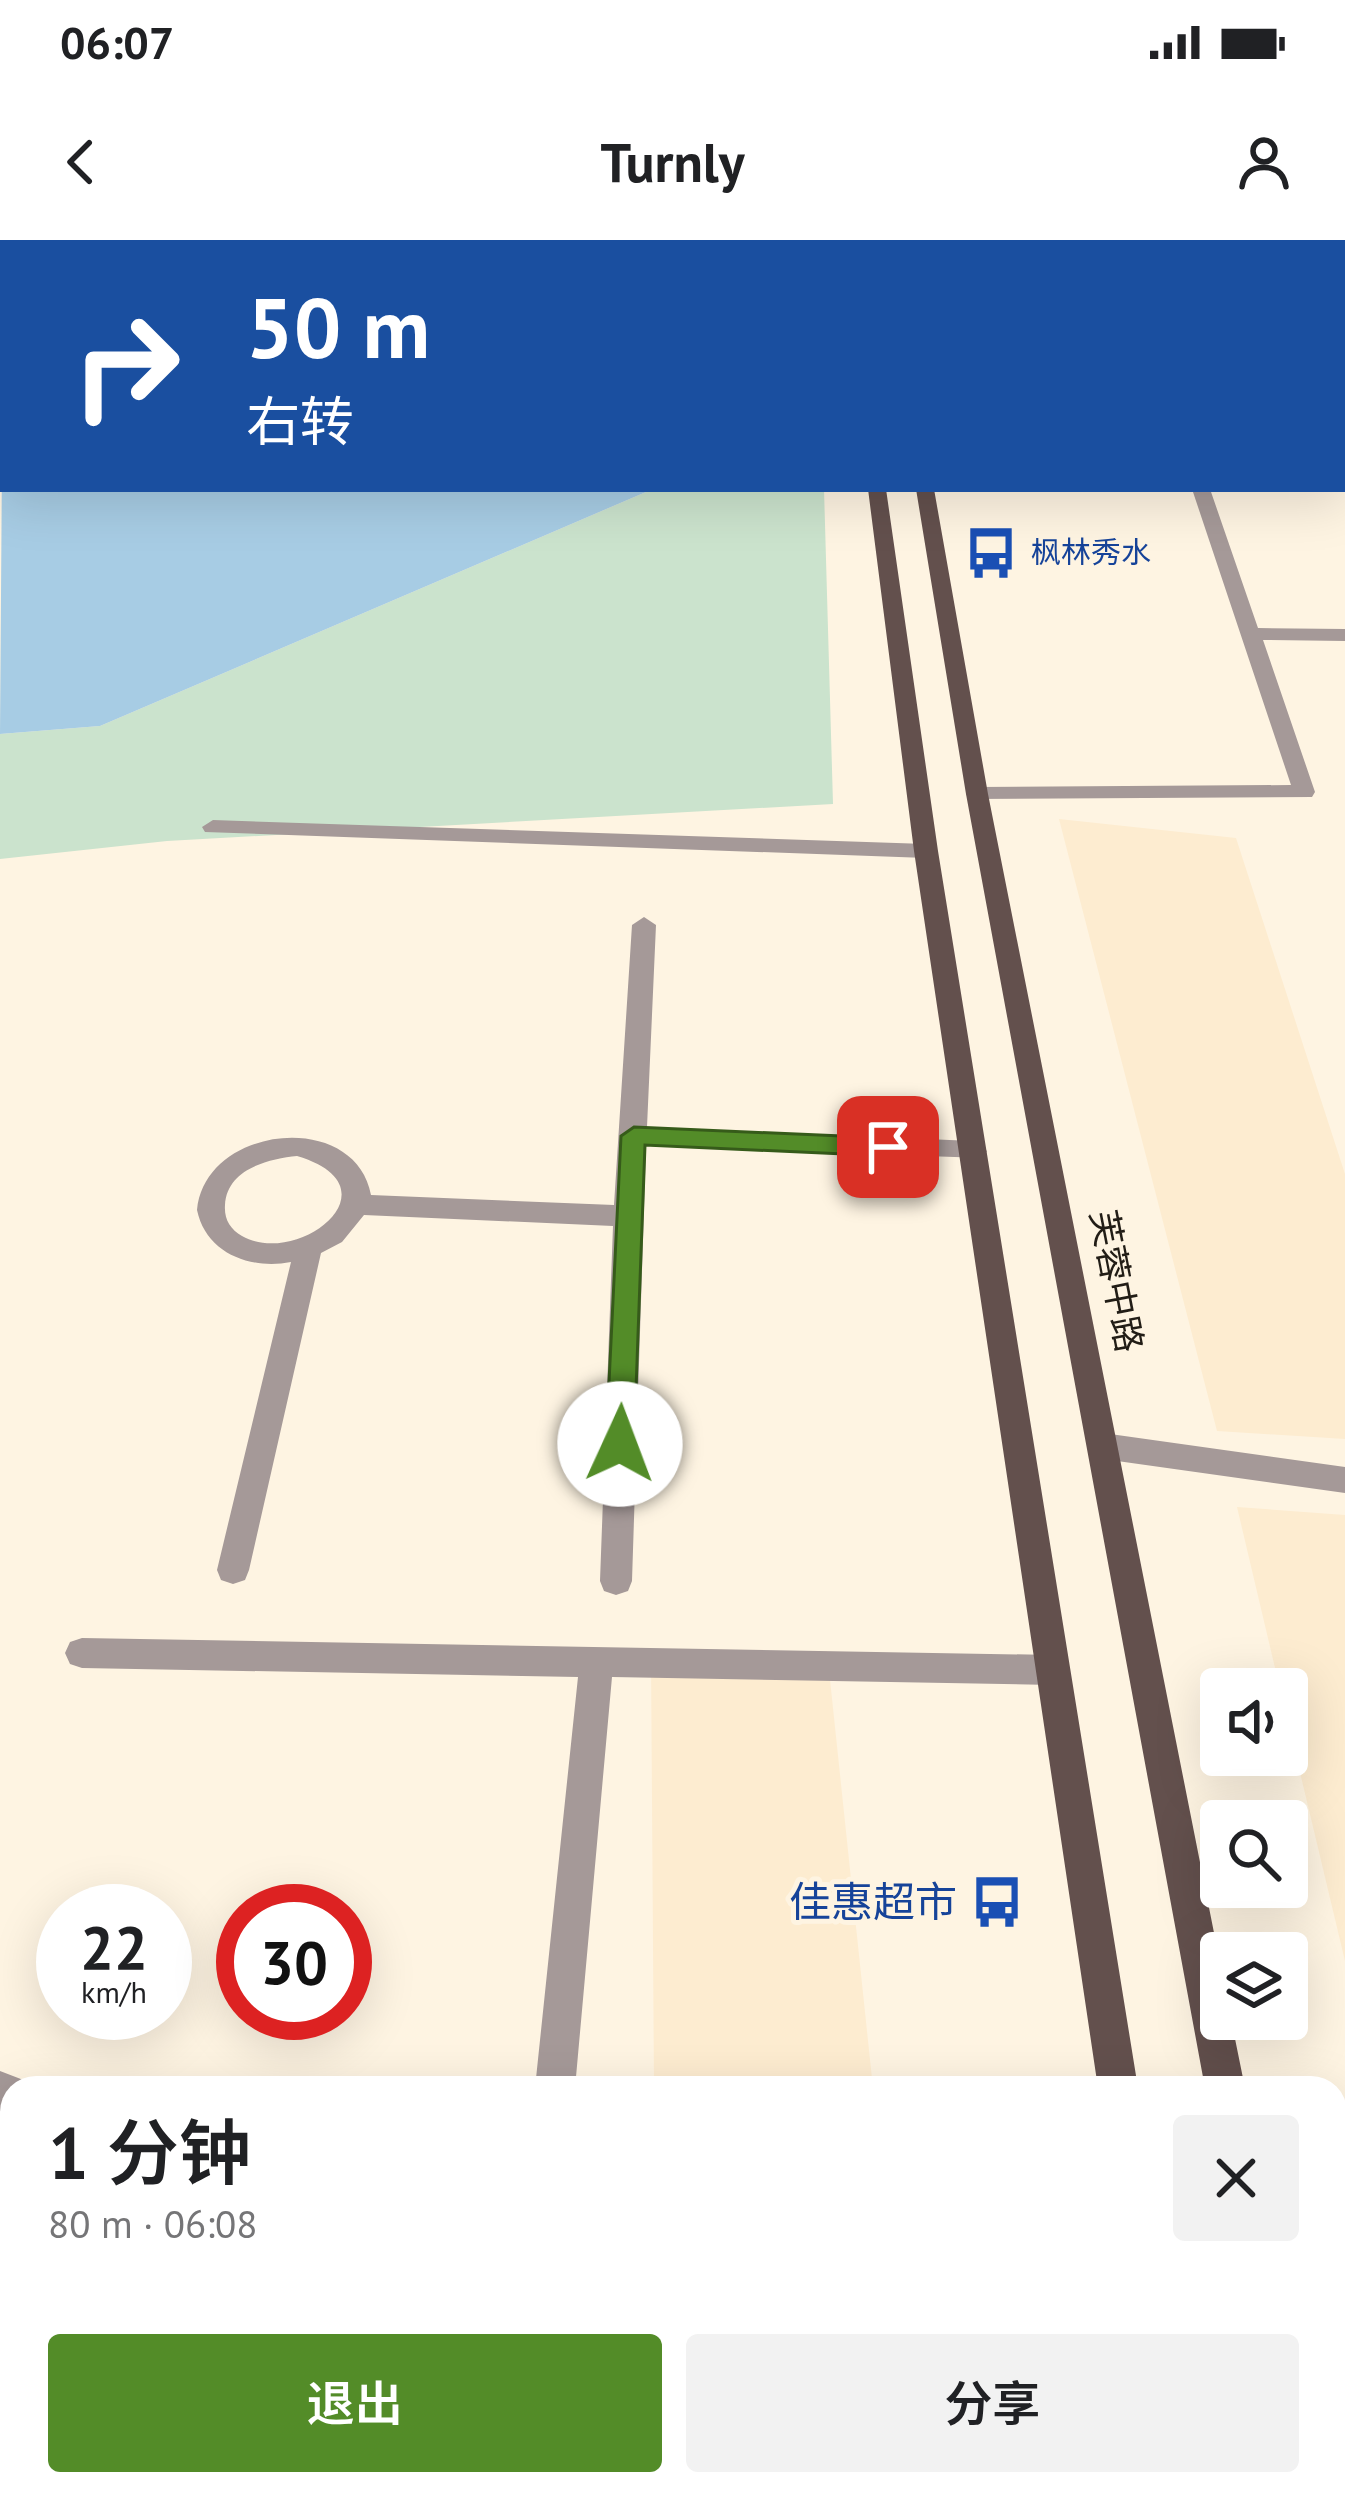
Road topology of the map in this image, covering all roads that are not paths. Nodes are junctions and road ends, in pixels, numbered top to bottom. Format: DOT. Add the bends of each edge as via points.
graph roads {
  1 [pos="877,492"];
  2 [pos="926,492"];
  3 [pos="1202,492"];
  4 [pos="1250,634"];
  5 [pos="1345,635"];
  6 [pos="977,794"];
  7 [pos="213,827"];
  8 [pos="926,851"];
  9 [pos="644,925"];
  10 [pos="634,1136"];
  11 [pos="973,1150"];
  12 [pos="357,1205"];
  13 [pos="627,1216"];
  14 [pos="308,1249"];
  15 [pos="1102,1446"];
  16 [pos="1345,1480"];
  17 [pos="233,1570"];
  18 [pos="616,1581"];
  19 [pos="82,1653"];
  20 [pos="596,1662"];
  21 [pos="1053,1670"];
  22 [pos="556,2076"];
  23 [pos="1116,2076"];
  24 [pos="1224,2076"];
  1 -- 8 [label="main road"];
  2 -- 6 [label="main road, 芙蓉中路"];
  3 -- 4 [label="street"];
  4 -- 5 [label="street"];
  4 -- 6 [label="street" via="1304,792"];
  6 -- 15 [label="main road, 芙蓉中路"];
  7 -- 8 [label="street"];
  8 -- 11 [label="main road"];
  9 -- 10 [label="street"];
  10 -- 11 [label="street"];
  10 -- 13 [label="street"];
  11 -- 21 [label="main road"];
  12 -- 13 [label="street"];
  12 -- 14 [label="street" via="331,1238"];
  12 -- 14 [label="street" via="353,1172 320,1149 273,1148 230,1168 209,1201 219,1235 258,1254"];
  13 -- 18 [label="street"];
  14 -- 17 [label="street"];
  15 -- 16 [label="street"];
  15 -- 24 [label="main road, 芙蓉中路"];
  19 -- 20 [label="street"];
  20 -- 21 [label="street"];
  20 -- 22 [label="street"];
  21 -- 23 [label="main road"];
}
